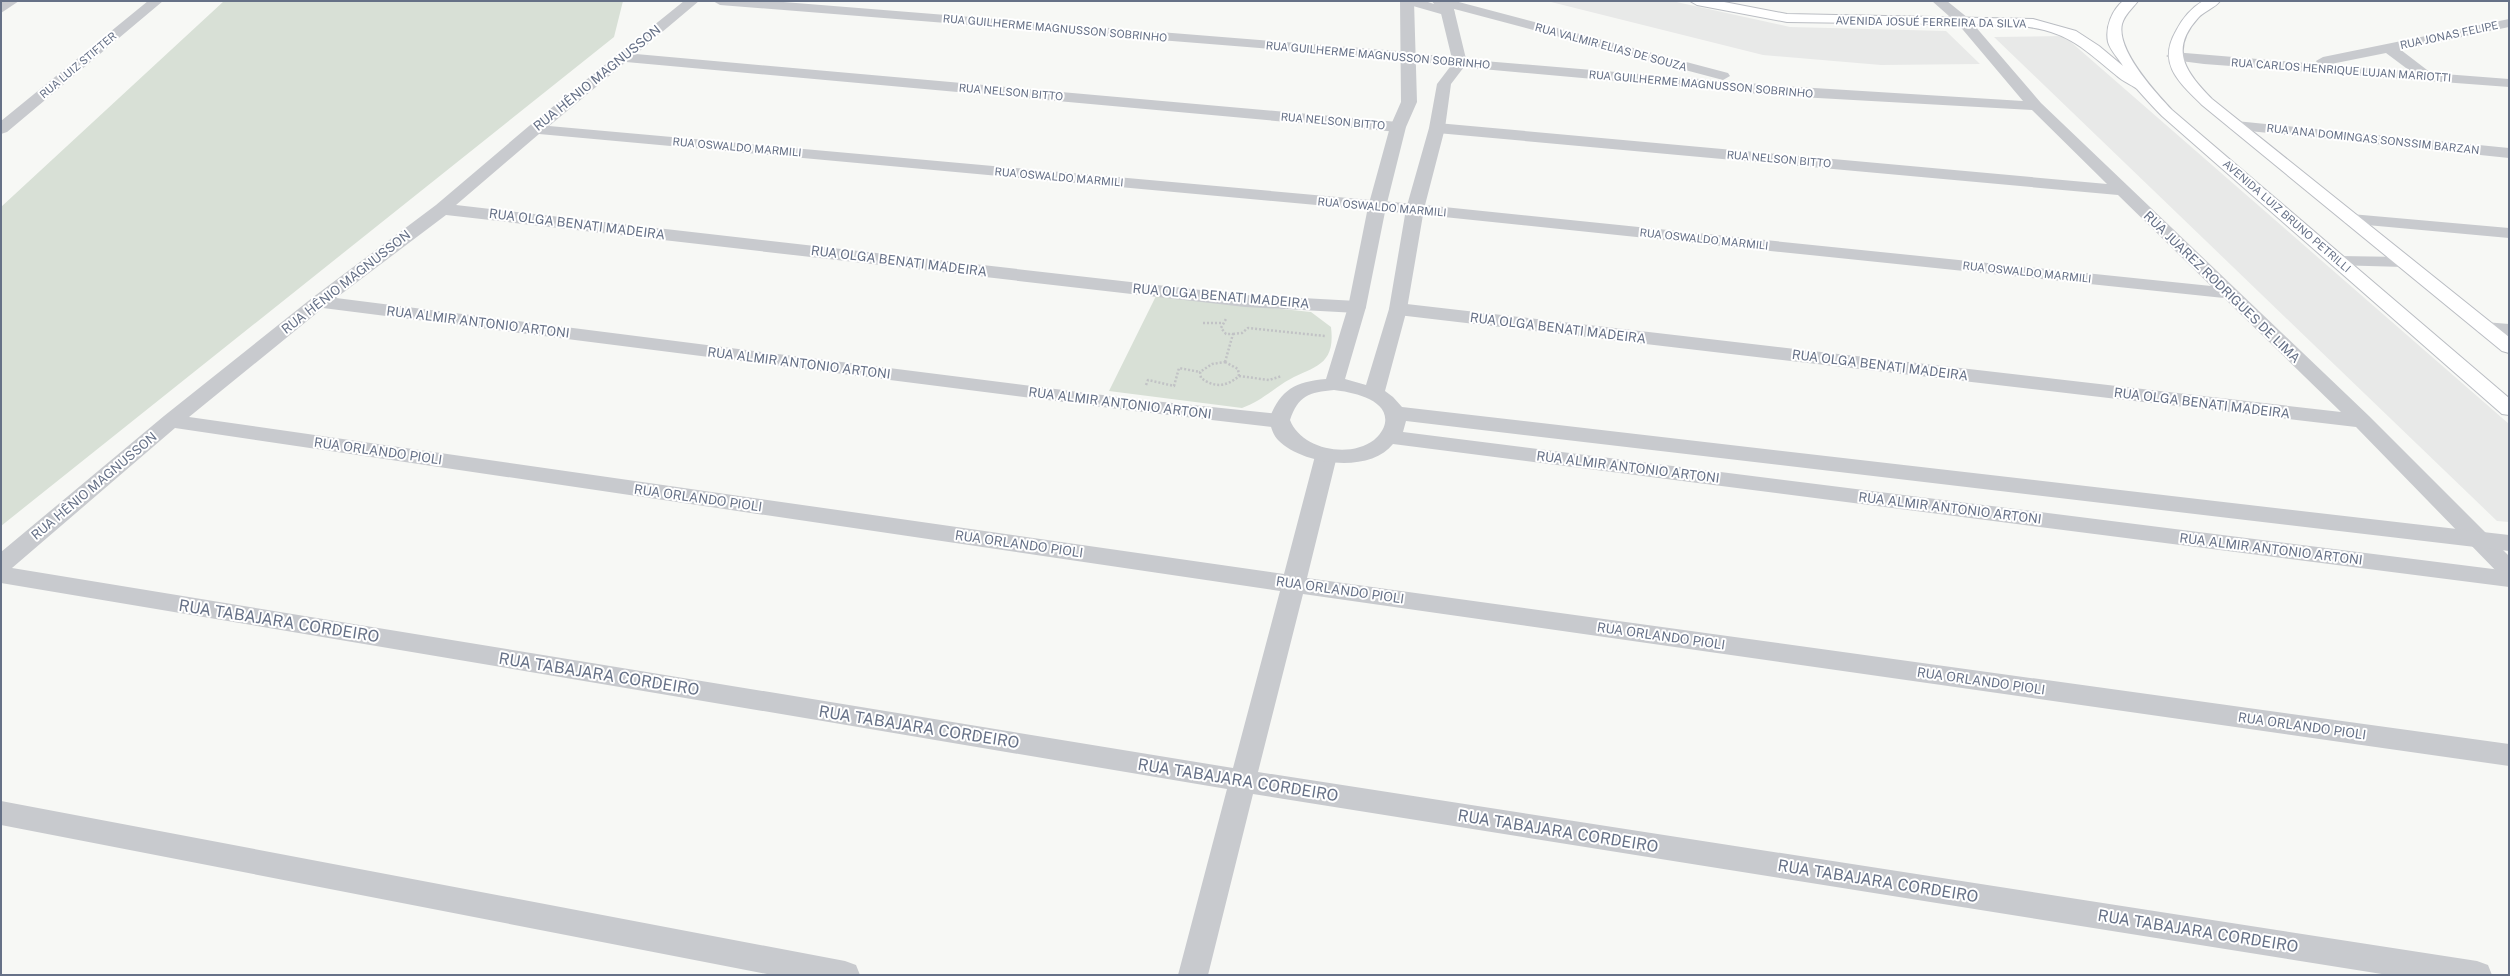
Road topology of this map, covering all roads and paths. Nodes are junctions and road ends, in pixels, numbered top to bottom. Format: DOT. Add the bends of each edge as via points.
graph roads {
  1 [pos="12,1"];
  2 [pos="156,1"];
  3 [pos="692,1"];
  4 [pos="720,1"];
  5 [pos="1408,1"];
  6 [pos="1411,1"];
  7 [pos="1697,1"];
  8 [pos="1939,1"];
  9 [pos="2131,1"];
  10 [pos="2213,1"];
  11 [pos="1445,4"];
  12 [pos="1,9"];
  13 [pos="1963,21"];
  14 [pos="2509,23"];
  15 [pos="1593,42"];
  16 [pos="2389,48"];
  17 [pos="1410,56"];
  18 [pos="2173,56"];
  19 [pos="623,57"];
  20 [pos="1460,63"];
  21 [pos="2294,67"];
  22 [pos="1597,75"];
  23 [pos="2426,76"];
  24 [pos="2509,83"];
  25 [pos="2145,90"];
  26 [pos="1782,91"];
  27 [pos="2036,106"];
  28 [pos="2236,126"];
  29 [pos="1398,127"];
  30 [pos="1438,128"];
  31 [pos="1,129"];
  32 [pos="535,129"];
  33 [pos="2509,153"];
  34 [pos="2120,190"];
  35 [pos="1377,207"];
  36 [pos="442,209"];
  37 [pos="1415,209"];
  38 [pos="2351,219"];
  39 [pos="2509,233"];
  40 [pos="2339,261"];
  41 [pos="2404,262"];
  42 [pos="2228,293"];
  43 [pos="1245,301"];
  44 [pos="319,302"];
  45 [pos="1357,307"];
  46 [pos="1398,309"];
  47 [pos="1203,323"];
  48 [pos="1222,323"];
  49 [pos="2485,328"];
  50 [pos="2509,330"];
  51 [pos="1233,334"];
  52 [pos="1326,341"];
  53 [pos="2509,347"];
  54 [pos="1225,362"];
  55 [pos="1179,368"];
  56 [pos="1200,372"];
  57 [pos="1288,373"];
  58 [pos="1239,376"];
  59 [pos="1334,384"];
  60 [pos="1374,393"];
  61 [pos="2509,409"];
  62 [pos="1394,414"];
  63 [pos="171,421"];
  64 [pos="1280,421"];
  65 [pos="2362,421"];
  66 [pos="1390,437"];
  67 [pos="1326,456"];
  68 [pos="2480,540"];
  69 [pos="2509,543"];
  70 [pos="1,565"];
  71 [pos="2509,570"];
  72 [pos="1,574"];
  73 [pos="2509,579"];
  74 [pos="1292,584"];
  75 [pos="2509,755"];
  76 [pos="1243,781"];
  77 [pos="1,814"];
  78 [pos="845,975"];
  79 [pos="1193,975"];
  80 [pos="2477,975"];
  1 -- 12 [label="street"];
  2 -- 31 [label="street, RUA LUIZ STIFTER"];
  3 -- 19 [label="street, RUA HÊNIO MAGNUSSON"];
  4 -- 17 [label="street, RUA GUILHERME MAGNUSSON SOBRINHO"];
  5 -- 17 [label="street"];
  6 -- 11 [label="street, RUA VALMIR ELIAS DE SOUZA"];
  7 -- 13 [label="main road, AVENIDA JOSUÉ FERREIRA DA SILVA" via="1787,18"];
  8 -- 13 [label="street, RUA JUAREZ RODRIGUES DE LIMA"];
  9 -- 25 [label="main road, AVENIDA LUIZ BRUNO PETRILLI" via="2122,8 2115,24 2115,42"];
  10 -- 18 [label="main road" via="2192,14 2175,42"];
  11 -- 15 [label="street, RUA VALMIR ELIAS DE SOUZA"];
  11 -- 20 [label="street"];
  13 -- 25 [label="main road, AVENIDA JOSUÉ FERREIRA DA SILVA" via="2026,22 2069,32 2089,44 2119,72"];
  13 -- 27 [label="street, RUA JUAREZ RODRIGUES DE LIMA"];
  14 -- 16 [label="street, RUA JONAS FELIPE"];
  15 -- 22 [label="street" via="1602,50 1604,60 1604,66"];
  15 -- 26 [label="street, RUA VALMIR ELIAS DE SOUZA"];
  16 -- 21 [label="street, RUA JONAS FELIPE"];
  16 -- 23 [label="street, RUA JONAS FELIPE"];
  17 -- 20 [label="street, RUA GUILHERME MAGNUSSON SOBRINHO"];
  17 -- 29 [label="street" via="1409,102"];
  18 -- 21 [label="street, RUA CARLOS HENRIQUE LUJAN MARIOTTI"];
  18 -- 28 [label="main road" via="2185,79 2207,102"];
  19 -- 29 [label="street, RUA NELSON BITTO"];
  19 -- 32 [label="street, RUA HÊNIO MAGNUSSON"];
  20 -- 22 [label="street, RUA GUILHERME MAGNUSSON SOBRINHO"];
  20 -- 30 [label="street" via="1444,84"];
  21 -- 23 [label="street, RUA CARLOS HENRIQUE LUJAN MARIOTTI"];
  22 -- 26 [label="street, RUA GUILHERME MAGNUSSON SOBRINHO"];
  23 -- 24 [label="street, RUA CARLOS HENRIQUE LUJAN MARIOTTI"];
  25 -- 40 [label="main road, AVENIDA LUIZ BRUNO PETRILLI" via="2167,113"];
  26 -- 27 [label="street, RUA GUILHERME MAGNUSSON SOBRINHO"];
  27 -- 34 [label="street, RUA JUAREZ RODRIGUES DE LIMA"];
  28 -- 33 [label="street, RUA ANA DOMINGAS SONSSIM BARZAN"];
  28 -- 38 [label="main road"];
  29 -- 35 [label="street"];
  30 -- 34 [label="street, RUA NELSON BITTO"];
  30 -- 37 [label="street"];
  32 -- 35 [label="street, RUA OSWALDO MARMILI"];
  32 -- 36 [label="street, RUA HÊNIO MAGNUSSON"];
  34 -- 42 [label="street, RUA JUAREZ RODRIGUES DE LIMA"];
  35 -- 37 [label="street, RUA OSWALDO MARMILI"];
  35 -- 45 [label="street"];
  36 -- 43 [label="street, RUA OLGA BENATI MADEIRA"];
  36 -- 44 [label="street, RUA HÊNIO MAGNUSSON"];
  37 -- 42 [label="street, RUA OSWALDO MARMILI"];
  37 -- 46 [label="street"];
  38 -- 39 [label="street"];
  38 -- 41 [label="main road"];
  40 -- 41 [label="street"];
  40 -- 61 [label="main road, AVENIDA LUIZ BRUNO PETRILLI"];
  41 -- 49 [label="main road"];
  42 -- 65 [label="street, RUA JUAREZ RODRIGUES DE LIMA"];
  43 -- 45 [label="street, RUA OLGA BENATI MADEIRA"];
  43 -- 48 [label="path" via="1238,318 1226,319"];
  44 -- 63 [label="street, RUA HÊNIO MAGNUSSON"];
  44 -- 64 [label="street, RUA ALMIR ANTONIO ARTONI" via="1134,405"];
  45 -- 59 [label="street"];
  46 -- 60 [label="street"];
  46 -- 65 [label="street, RUA OLGA BENATI MADEIRA"];
  47 -- 48 [label="path"];
  48 -- 51 [label="path" via="1221,328 1226,334"];
  49 -- 50 [label="street"];
  49 -- 53 [label="main road"];
  51 -- 52 [label="path" via="1242,333 1248,328 1327,336"];
  51 -- 54 [label="path"];
  54 -- 56 [label="path" via="1215,362"];
  54 -- 58 [label="path" via="1238,369"];
  55 -- 56 [label="path"];
  56 -- 58 [label="path" via="1201,378 1208,384 1219,386 1227,385"];
  57 -- 58 [label="path" via="1269,380"];
  59 -- 60 [label="street" via="1357,386"];
  59 -- 64 [label="street" via="1303,390 1289,398 1281,409"];
  60 -- 62 [label="street" via="1387,402"];
  62 -- 66 [label="street" via="1395,426"];
  62 -- 68 [label="street, RUA ALMIR ANTONIO ARTONI"];
  63 -- 70 [label="street, RUA HÊNIO MAGNUSSON"];
  63 -- 74 [label="street, RUA ORLANDO PIOLI"];
  64 -- 67 [label="street" via="1284,432 1294,443 1308,451"];
  65 -- 68 [label="street, RUA JUAREZ RODRIGUES DE LIMA"];
  66 -- 67 [label="street" via="1379,447 1364,453"];
  66 -- 73 [label="street, RUA ALMIR ANTONIO ARTONI"];
  67 -- 74 [label="street"];
  68 -- 69 [label="street, RUA ALMIR ANTONIO ARTONI"];
  68 -- 71 [label="street, RUA JUAREZ RODRIGUES DE LIMA"];
  72 -- 76 [label="street, RUA TABAJARA CORDEIRO"];
  74 -- 75 [label="street, RUA ORLANDO PIOLI"];
  74 -- 76 [label="street"];
  76 -- 79 [label="street"];
  76 -- 80 [label="street, RUA TABAJARA CORDEIRO"];
  77 -- 78 [label="street"];
}
